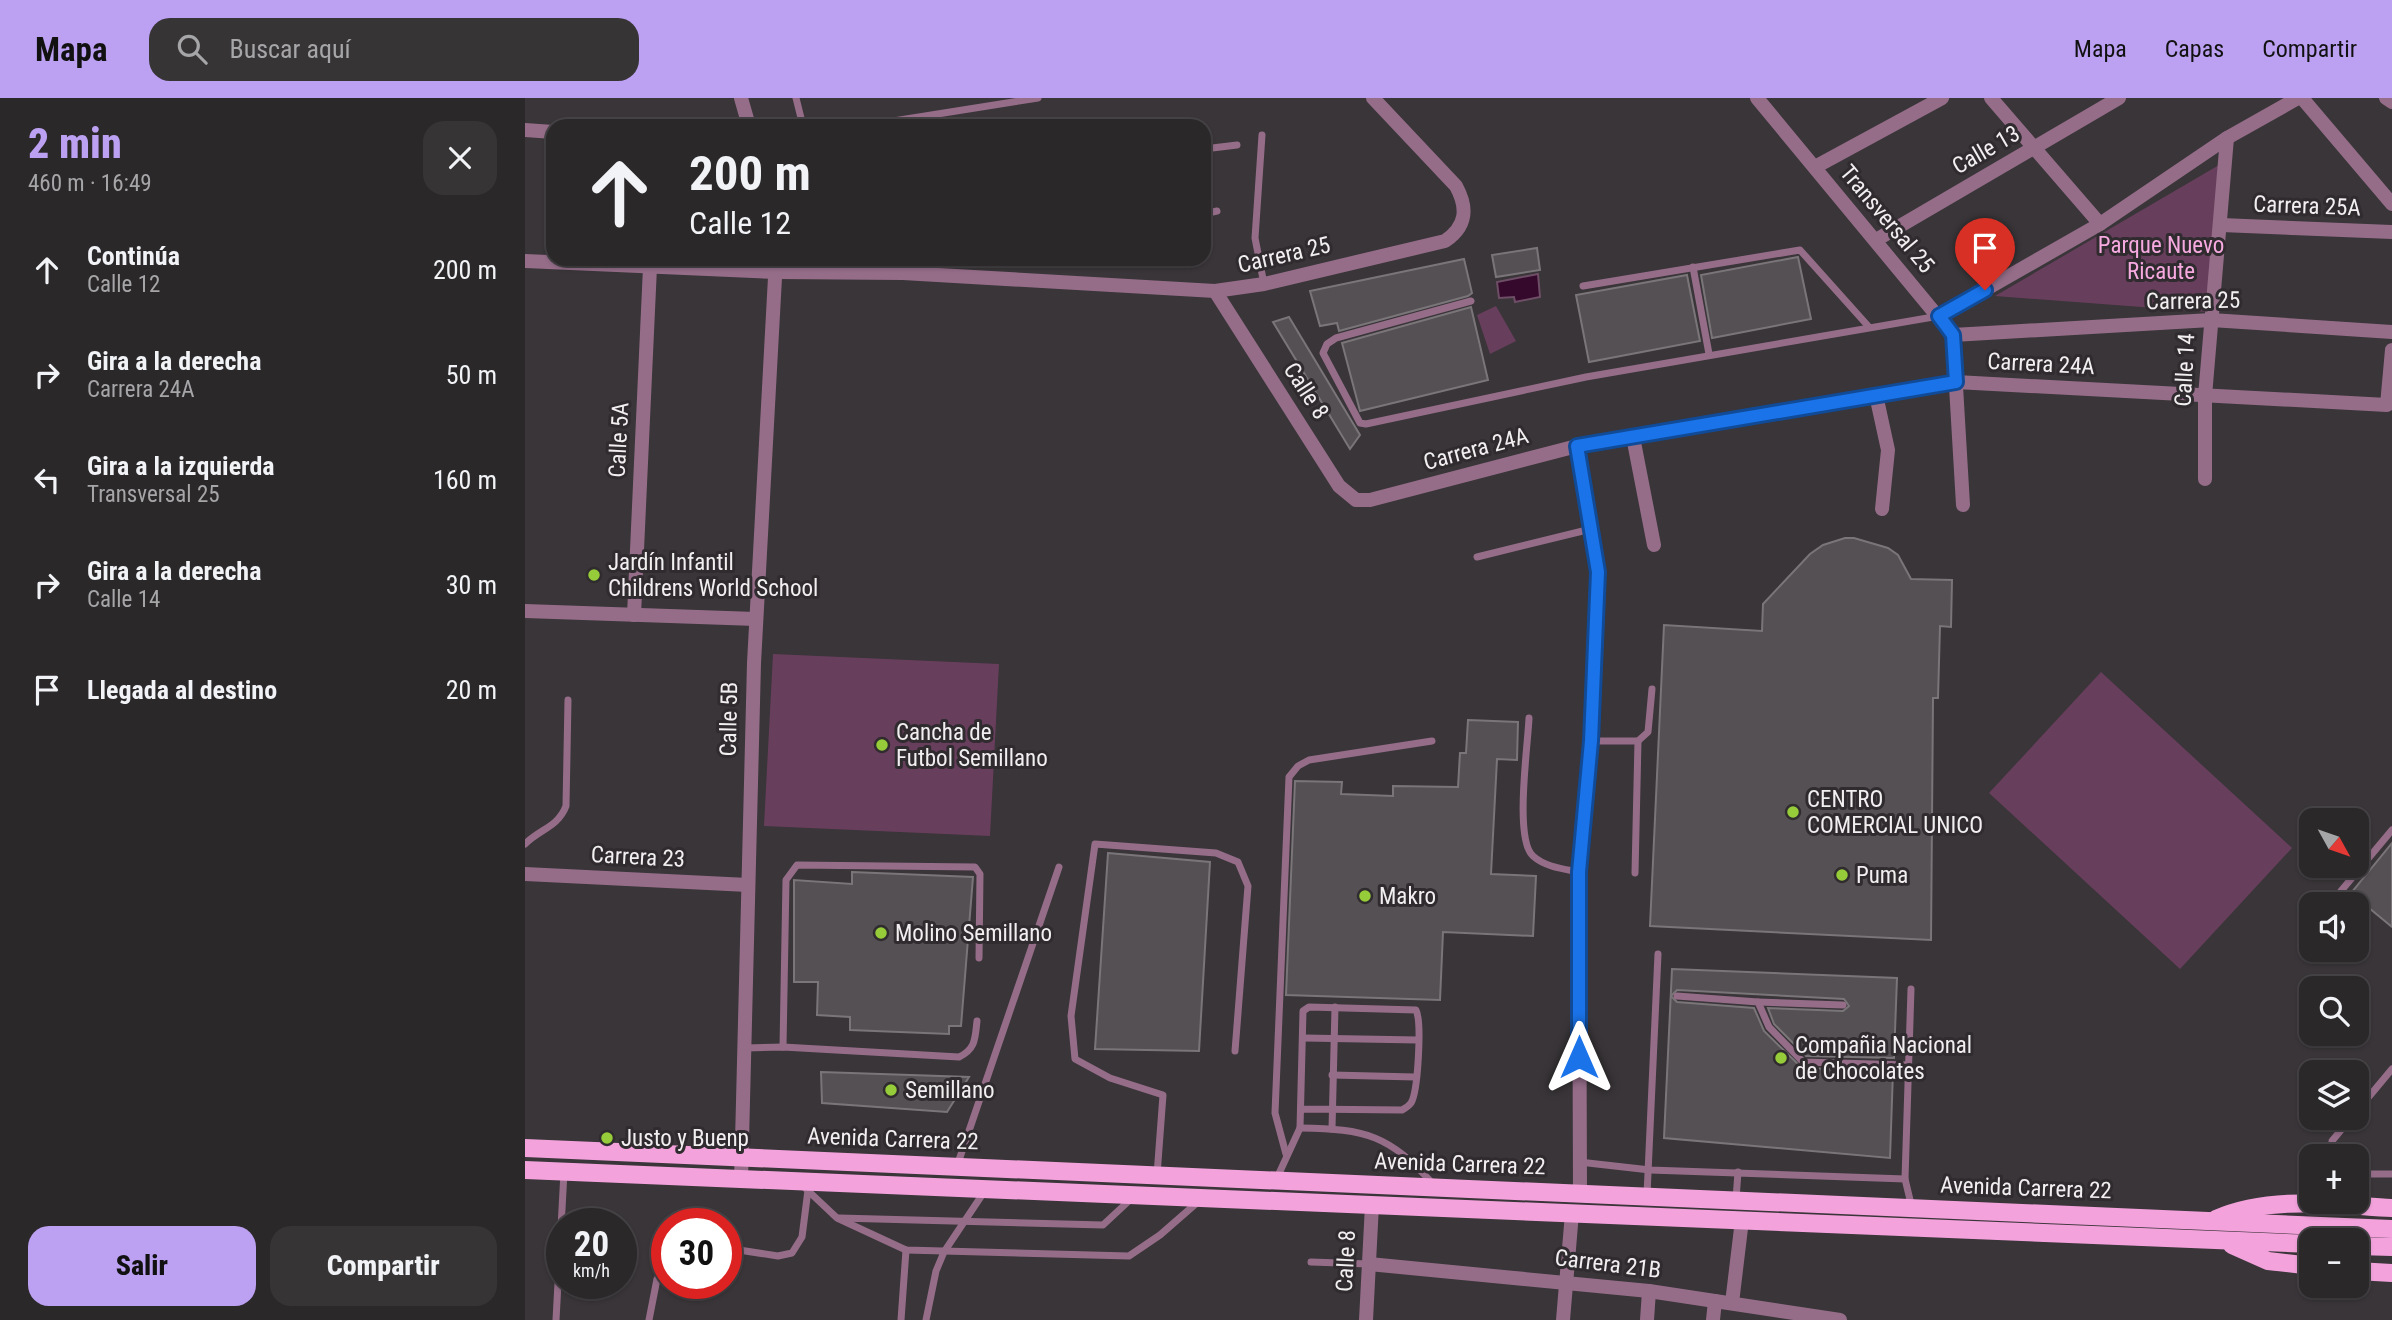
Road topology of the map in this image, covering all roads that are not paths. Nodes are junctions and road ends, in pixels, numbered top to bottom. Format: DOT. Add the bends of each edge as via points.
graph roads {
  1 [pos="741,98"];
  2 [pos="796,98"];
  3 [pos="1038,98"];
  4 [pos="1373,98"];
  5 [pos="1757,98"];
  6 [pos="1942,98"];
  7 [pos="1991,98"];
  8 [pos="2119,98"];
  9 [pos="2300,98"];
  10 [pos="2386,98"];
  11 [pos="2392,102"];
  12 [pos="747,119"];
  13 [pos="801,119"];
  14 [pos="906,119"];
  15 [pos="525,130"];
  16 [pos="546,132"];
  17 [pos="1262,135"];
  18 [pos="2227,138"];
  19 [pos="1237,145"];
  20 [pos="1211,148"];
  21 [pos="2035,148"];
  22 [pos="1815,167"];
  23 [pos="2392,204"];
  24 [pos="1217,211"];
  25 [pos="1211,212"];
  26 [pos="2100,224"];
  27 [pos="2221,225"];
  28 [pos="2392,232"];
  29 [pos="1876,240"];
  30 [pos="525,261"];
  31 [pos="546,262"];
  32 [pos="629,266"];
  33 [pos="776,266"];
  34 [pos="650,267"];
  35 [pos="1693,267"];
  36 [pos="1264,284"];
  37 [pos="1583,286"];
  38 [pos="1215,291"];
  39 [pos="1471,301"];
  40 [pos="1939,316"];
  41 [pos="2211,320"];
  42 [pos="1869,327"];
  43 [pos="2392,332"];
  44 [pos="1953,335"];
  45 [pos="2392,351"];
  46 [pos="1709,354"];
  47 [pos="1956,382"];
  48 [pos="1876,395"];
  49 [pos="2205,396"];
  50 [pos="1633,437"];
  51 [pos="1577,446"];
  52 [pos="2205,479"];
  53 [pos="1370,500"];
  54 [pos="1963,505"];
  55 [pos="1882,509"];
  56 [pos="1591,529"];
  57 [pos="1654,545"];
  58 [pos="1477,557"];
  59 [pos="525,611"];
  60 [pos="634,615"];
  61 [pos="756,619"];
  62 [pos="1652,689"];
  63 [pos="568,700"];
  64 [pos="1529,718"];
  65 [pos="1638,740"];
  66 [pos="1432,741"];
  67 [pos="1591,741"];
  68 [pos="2392,830"];
  69 [pos="525,844"];
  70 [pos="1059,867"];
  71 [pos="1579,872"];
  72 [pos="1635,873"];
  73 [pos="525,874"];
  74 [pos="748,886"];
  75 [pos="2341,891"];
  76 [pos="1658,954"];
  77 [pos="979,958"];
  78 [pos="1911,989"];
  79 [pos="1677,996"];
  80 [pos="1758,1002"];
  81 [pos="1843,1005"];
  82 [pos="1335,1007"];
  83 [pos="977,1021"];
  84 [pos="1304,1038"];
  85 [pos="1333,1038"];
  86 [pos="1418,1040"];
  87 [pos="783,1047"];
  88 [pos="744,1048"];
  89 [pos="1235,1051"];
  90 [pos="1908,1065"];
  91 [pos="2392,1069"];
  92 [pos="1332,1075"];
  93 [pos="1416,1077"];
  94 [pos="2369,1097"];
  95 [pos="1301,1109"];
  96 [pos="1331,1110"];
  97 [pos="1300,1128"];
  98 [pos="1332,1129"];
  99 [pos="525,1148"];
  100 [pos="1286,1154"];
  101 [pos="741,1158"];
  102 [pos="1580,1162"];
  103 [pos="957,1166"];
  104 [pos="525,1170"];
  105 [pos="1650,1170"];
  106 [pos="564,1171"];
  107 [pos="1738,1172"];
  108 [pos="2369,1174"];
  109 [pos="2392,1174"];
  110 [pos="1157,1175"];
  111 [pos="1905,1179"];
  112 [pos="1276,1180"];
  113 [pos="741,1181"];
  114 [pos="802,1186"];
  115 [pos="1436,1187"];
  116 [pos="987,1189"];
  117 [pos="1580,1193"];
  118 [pos="1135,1195"];
  119 [pos="1647,1196"];
  120 [pos="1203,1198"];
  121 [pos="1736,1200"];
  122 [pos="1372,1205"];
  123 [pos="1912,1208"];
  124 [pos="2392,1208"];
  125 [pos="1572,1213"];
  126 [pos="837,1218"];
  127 [pos="1742,1220"];
  128 [pos="2212,1221"];
  129 [pos="964,1222"];
  130 [pos="2392,1229"];
  131 [pos="2222,1240"];
  132 [pos="2299,1243"];
  133 [pos="2369,1246"];
  134 [pos="2392,1247"];
  135 [pos="742,1250"];
  136 [pos="906,1250"];
  137 [pos="944,1252"];
  138 [pos="1311,1262"];
  139 [pos="1369,1264"];
  140 [pos="2299,1265"];
  141 [pos="2369,1272"];
  142 [pos="2392,1273"];
  143 [pos="1566,1282"];
  144 [pos="1649,1291"];
  145 [pos="653,1299"];
  146 [pos="1715,1301"];
  147 [pos="1732,1303"];
  148 [pos="1833,1319"];
  149 [pos="556,1320"];
  150 [pos="649,1320"];
  151 [pos="901,1320"];
  152 [pos="926,1320"];
  153 [pos="1366,1320"];
  154 [pos="1563,1320"];
  155 [pos="1647,1320"];
  156 [pos="1713,1320"];
  1 -- 12 [label="street"];
  2 -- 13 [label="lane"];
  3 -- 14 [label="lane"];
  4 -- 36 [label="street, Carrera 25" via="1456,186 1465,209 1458,232 1445,241"];
  5 -- 22 [label="street, Transversal 25"];
  6 -- 22 [label="street"];
  7 -- 21 [label="street"];
  8 -- 21 [label="street, Calle 13"];
  9 -- 18 [label="street"];
  9 -- 23 [label="street"];
  10 -- 11 [label="street"];
  15 -- 16 [label="street"];
  17 -- 36 [label="lane" via="1255,238"];
  18 -- 26 [label="street"];
  18 -- 27 [label="street, Calle 14"];
  19 -- 20 [label="lane"];
  21 -- 26 [label="street"];
  21 -- 29 [label="street, Calle 13"];
  22 -- 29 [label="street, Transversal 25"];
  24 -- 25 [label="lane"];
  26 -- 40 [label="street"];
  27 -- 28 [label="street, Carrera 25A"];
  27 -- 41 [label="street, Calle 14"];
  29 -- 40 [label="street, Transversal 25"];
  30 -- 31 [label="street, Carrera 25"];
  32 -- 34 [label="street, Carrera 25"];
  33 -- 34 [label="street, Carrera 25"];
  33 -- 38 [label="street, Carrera 25"];
  33 -- 61 [label="street, Calle 5B"];
  34 -- 60 [label="street, Calle 5A"];
  35 -- 37 [label="lane"];
  35 -- 42 [label="lane" via="1800,250"];
  35 -- 46 [label="lane"];
  36 -- 38 [label="street, Carrera 25"];
  38 -- 53 [label="street, Calle 8" via="1339,486 1356,500"];
  39 -- 46 [label="lane" via="1327,344 1323,353 1360,423"];
  40 -- 42 [label="lane"];
  40 -- 44 [label="street, Transversal 25"];
  41 -- 43 [label="street, Carrera 25"];
  41 -- 44 [label="street, Carrera 25"];
  41 -- 49 [label="street, Calle 14"];
  42 -- 46 [label="lane"];
  44 -- 47 [label="street"];
  45 -- 49 [label="street, Carrera 24A" via="2387,405"];
  47 -- 48 [label="street, Carrera 24A"];
  47 -- 49 [label="street, Carrera 24A"];
  47 -- 54 [label="street"];
  48 -- 50 [label="street, Carrera 24A"];
  48 -- 55 [label="street" via="1888,450"];
  49 -- 52 [label="street, Calle 14"];
  50 -- 51 [label="street, Carrera 24A"];
  50 -- 57 [label="street"];
  51 -- 53 [label="street, Carrera 24A"];
  51 -- 56 [label="street"];
  56 -- 58 [label="lane"];
  56 -- 67 [label="street" via="1598,572"];
  59 -- 60 [label="street"];
  60 -- 61 [label="street"];
  61 -- 74 [label="street, Calle 5B"];
  62 -- 65 [label="lane" via="1648,732"];
  63 -- 69 [label="lane" via="566,806 551,827"];
  64 -- 71 [label="lane" via="1523,835 1531,855"];
  65 -- 67 [label="lane"];
  65 -- 72 [label="lane"];
  66 -- 100 [label="lane" via="1309,760 1289,777 1275,1113"];
  67 -- 71 [label="street"];
  68 -- 75 [label="lane"];
  70 -- 103 [label="lane"];
  71 -- 102 [label="street"];
  73 -- 74 [label="street, Carrera 23"];
  74 -- 88 [label="street, Calle 5B"];
  76 -- 105 [label="lane"];
  77 -- 87 [label="lane" via="980,874 975,867 797,865 786,880"];
  78 -- 90 [label="lane"];
  79 -- 80 [label="lane"];
  80 -- 81 [label="lane"];
  80 -- 90 [label="lane" via="1769,1027 1803,1062"];
  82 -- 84 [label="lane" via="1306,1009"];
  82 -- 85 [label="lane"];
  82 -- 86 [label="lane" via="1412,1008 1419,1014"];
  83 -- 87 [label="lane" via="970,1052 959,1057"];
  84 -- 85 [label="lane"];
  84 -- 95 [label="lane"];
  85 -- 86 [label="lane"];
  85 -- 92 [label="lane"];
  86 -- 93 [label="lane"];
  87 -- 88 [label="lane"];
  88 -- 101 [label="street, Calle 5B"];
  89 -- 110 [label="lane" via="1248,886 1238,862 1216,853 1095,844 1072,1016 1075,1059 1110,1078 1163,1095"];
  90 -- 111 [label="lane"];
  91 -- 94 [label="lane"];
  92 -- 93 [label="lane"];
  92 -- 96 [label="lane"];
  93 -- 96 [label="lane" via="1412,1102 1402,1110"];
  95 -- 96 [label="lane"];
  95 -- 97 [label="lane"];
  96 -- 98 [label="lane"];
  97 -- 98 [label="lane"];
  97 -- 100 [label="lane"];
  98 -- 115 [label="lane" via="1371,1134 1385,1141"];
  99 -- 101 [label="main road, Avenida Carrera 22"];
  100 -- 112 [label="lane"];
  101 -- 103 [label="main road, Avenida Carrera 22"];
  101 -- 113 [label="street, Calle 5B"];
  102 -- 105 [label="lane"];
  102 -- 117 [label="street"];
  103 -- 110 [label="main road, Avenida Carrera 22"];
  104 -- 106 [label="main road, Avenida Carrera 22"];
  105 -- 107 [label="lane"];
  105 -- 119 [label="lane"];
  106 -- 113 [label="main road, Avenida Carrera 22"];
  106 -- 149 [label="lane"];
  107 -- 111 [label="lane"];
  107 -- 121 [label="lane"];
  108 -- 109 [label="lane"];
  110 -- 112 [label="main road, Avenida Carrera 22"];
  111 -- 123 [label="lane"];
  112 -- 115 [label="main road, Avenida Carrera 22"];
  113 -- 114 [label="main road, Avenida Carrera 22"];
  114 -- 116 [label="main road, Avenida Carrera 22"];
  114 -- 126 [label="lane"];
  114 -- 135 [label="lane" via="802,1237 792,1253 778,1256"];
  115 -- 117 [label="main road, Avenida Carrera 22"];
  116 -- 118 [label="main road, Avenida Carrera 22"];
  116 -- 129 [label="lane"];
  117 -- 119 [label="main road, Avenida Carrera 22"];
  118 -- 120 [label="main road, Avenida Carrera 22"];
  118 -- 129 [label="lane" via="1103,1225"];
  119 -- 121 [label="main road, Avenida Carrera 22"];
  120 -- 122 [label="main road, Avenida Carrera 22"];
  120 -- 137 [label="lane" via="1129,1256"];
  121 -- 123 [label="main road, Avenida Carrera 22"];
  122 -- 125 [label="main road, Avenida Carrera 22"];
  122 -- 139 [label="street, Calle 8"];
  123 -- 128 [label="main road, Avenida Carrera 22"];
  124 -- 128 [label="main road" via="2270,1204 2238,1209"];
  125 -- 127 [label="main road, Avenida Carrera 22"];
  125 -- 143 [label="street"];
  126 -- 129 [label="lane"];
  126 -- 136 [label="lane"];
  127 -- 131 [label="main road, Avenida Carrera 22"];
  127 -- 147 [label="street"];
  128 -- 130 [label="main road, Avenida Carrera 22"];
  129 -- 137 [label="lane"];
  131 -- 132 [label="main road, Avenida Carrera 22"];
  131 -- 140 [label="main road" via="2268,1261"];
  133 -- 134 [label="main road"];
  136 -- 137 [label="lane"];
  136 -- 151 [label="lane"];
  137 -- 152 [label="lane"];
  138 -- 139 [label="lane"];
  139 -- 143 [label="street, Carrera 21B"];
  139 -- 153 [label="street, Calle 8"];
  141 -- 142 [label="main road"];
  143 -- 144 [label="street, Carrera 21B"];
  143 -- 154 [label="street"];
  144 -- 146 [label="street, Carrera 21B"];
  144 -- 155 [label="street"];
  145 -- 150 [label="lane"];
  146 -- 147 [label="street, Carrera 21B"];
  146 -- 156 [label="street"];
  147 -- 148 [label="street, Carrera 21B"];
}
